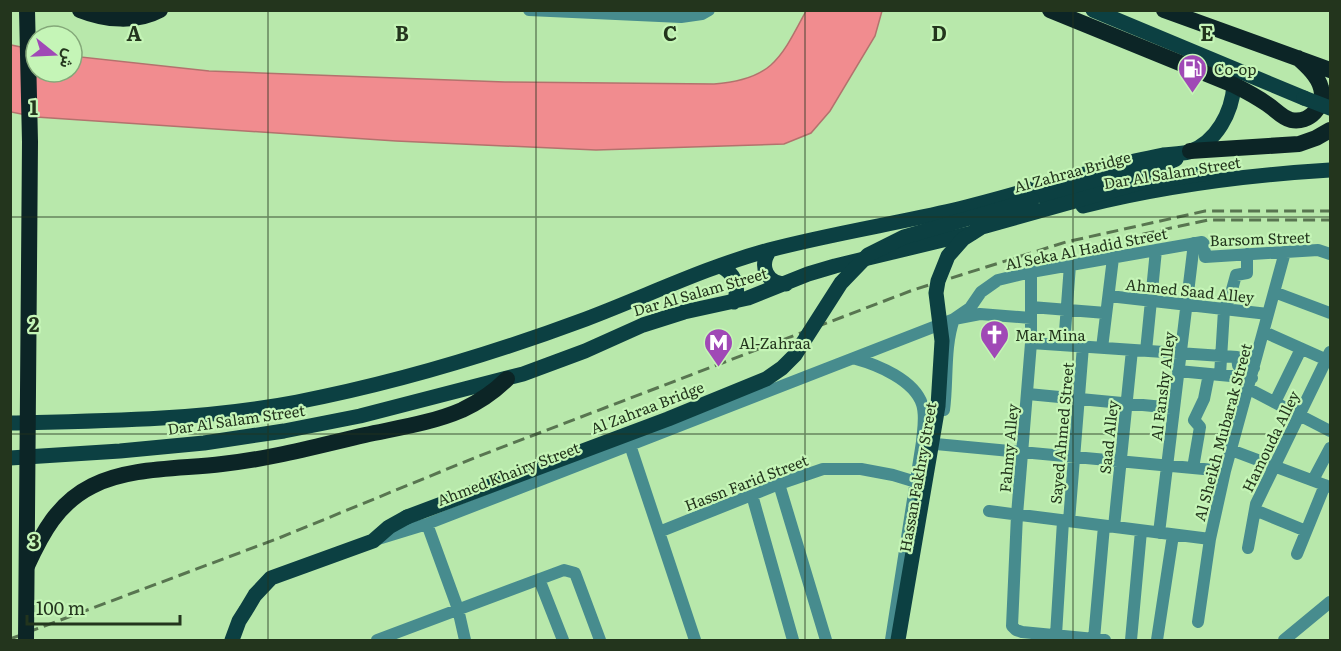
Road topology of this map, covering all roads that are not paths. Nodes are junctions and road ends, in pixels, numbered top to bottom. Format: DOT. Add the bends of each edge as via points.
graph roads {
  1 [pos="27,10"];
  2 [pos="80,10"];
  3 [pos="160,10"];
  4 [pos="529,10"];
  5 [pos="709,10"];
  6 [pos="1050,10"];
  7 [pos="1093,10"];
  8 [pos="1164,10"];
  9 [pos="547,11"];
  10 [pos="1298,58"];
  11 [pos="1330,70"];
  12 [pos="1234,85"];
  13 [pos="1330,108"];
  14 [pos="1330,130"];
  15 [pos="1190,152"];
  16 [pos="1330,171"];
  17 [pos="1274,174"];
  18 [pos="1199,243"];
  19 [pos="770,250"];
  20 [pos="1156,250"];
  21 [pos="1285,252"];
  22 [pos="1247,254"];
  23 [pos="1330,254"];
  24 [pos="1113,258"];
  25 [pos="1070,265"];
  26 [pos="720,266"];
  27 [pos="1031,272"];
  28 [pos="786,284"];
  29 [pos="1274,292"];
  30 [pos="1109,296"];
  31 [pos="1151,301"];
  32 [pos="734,302"];
  33 [pos="1187,306"];
  34 [pos="1067,310"];
  35 [pos="1224,310"];
  36 [pos="1031,312"];
  37 [pos="1107,313"];
  38 [pos="1330,313"];
  39 [pos="1268,314"];
  40 [pos="954,319"];
  41 [pos="1264,332"];
  42 [pos="1031,343"];
  43 [pos="1064,345"];
  44 [pos="1083,346"];
  45 [pos="1102,348"];
  46 [pos="1301,349"];
  47 [pos="1132,350"];
  48 [pos="1146,351"];
  49 [pos="1181,353"];
  50 [pos="1220,356"];
  51 [pos="1329,356"];
  52 [pos="856,359"];
  53 [pos="1178,371"];
  54 [pos="1214,375"];
  55 [pos="1252,378"];
  56 [pos="507,379"];
  57 [pos="1028,394"];
  58 [pos="1079,399"];
  59 [pos="1275,402"];
  60 [pos="1126,403"];
  61 [pos="1174,408"];
  62 [pos="1298,415"];
  63 [pos="10,423"];
  64 [pos="1330,431"];
  65 [pos="922,442"];
  66 [pos="938,444"];
  67 [pos="630,445"];
  68 [pos="1330,448"];
  69 [pos="1231,450"];
  70 [pos="1022,452"];
  71 [pos="1074,457"];
  72 [pos="10,458"];
  73 [pos="1120,461"];
  74 [pos="1167,466"];
  75 [pos="1273,466"];
  76 [pos="1192,468"];
  77 [pos="1225,471"];
  78 [pos="916,482"];
  79 [pos="779,484"];
  80 [pos="1323,484"];
  81 [pos="752,495"];
  82 [pos="1255,510"];
  83 [pos="988,511"];
  84 [pos="1017,515"];
  85 [pos="1066,521"];
  86 [pos="427,524"];
  87 [pos="1109,526"];
  88 [pos="1141,531"];
  89 [pos="1306,531"];
  90 [pos="659,532"];
  91 [pos="1159,533"];
  92 [pos="1173,535"];
  93 [pos="1210,539"];
  94 [pos="373,541"];
  95 [pos="1248,548"];
  96 [pos="1297,555"];
  97 [pos="27,566"];
  98 [pos="539,579"];
  99 [pos="1330,602"];
  100 [pos="458,609"];
  101 [pos="1198,622"];
  102 [pos="1056,635"];
  103 [pos="26,640"];
  104 [pos="232,640"];
  105 [pos="376,640"];
  106 [pos="465,640"];
  107 [pos="563,640"];
  108 [pos="600,640"];
  109 [pos="695,640"];
  110 [pos="793,640"];
  111 [pos="826,640"];
  112 [pos="891,640"];
  113 [pos="898,640"];
  114 [pos="905,640"];
  115 [pos="1100,640"];
  116 [pos="1131,640"];
  117 [pos="1157,640"];
  118 [pos="1284,640"];
  1 -- 97 [label="highway, bridge"];
  2 -- 3 [label="highway" via="110,18 136,18"];
  4 -- 9 [label="street"];
  5 -- 9 [label="street" via="681,17"];
  6 -- 12 [label="highway"];
  7 -- 13 [label="main road, bridge"];
  8 -- 10 [label="highway"];
  10 -- 11 [label="highway"];
  10 -- 12 [label="highway" via="1317,80 1322,95 1317,110 1304,119 1284,117"];
  12 -- 15 [label="main road, Dar Al Salam Street" via="1221,126"];
  14 -- 15 [label="highway" via="1299,144"];
  15 -- 19 [label="main road, Dar Al Salam Street" via="1120,164 955,210"];
  15 -- 94 [label="main road, Al Zahraa Bridge, bridge" via="1155,168 904,237 868,255 841,283 795,355 766,379 407,517"];
  16 -- 17 [label="main road, Dar Al Salam Street"];
  17 -- 28 [label="main road, Dar Al Salam Street" via="1103,201 850,261"];
  17 -- 113 [label="main road, Al Zahraa Bridge, bridge" via="1241,170 1139,183 982,227 963,239 948,256 936,293 942,341 938,406"];
  18 -- 20 [label="street, Al Seka Al Hadid Street"];
  18 -- 22 [label="street, Barsom Street" via="1204,256"];
  18 -- 33 [label="street, Al Fanshy Alley"];
  19 -- 26 [label="main road, Dar Al Salam Street"];
  19 -- 28 [label="main road" via="764,263 766,273 777,283"];
  20 -- 24 [label="street, Al Seka Al Hadid Street"];
  20 -- 31 [label="street"];
  21 -- 22 [label="street, Barsom Street"];
  21 -- 23 [label="street, Barsom Street"];
  21 -- 29 [label="street, Al Sheikh Mubarak Street"];
  22 -- 35 [label="street" via="1246,273 1236,275"];
  24 -- 25 [label="street, Al Seka Al Hadid Street"];
  24 -- 30 [label="street"];
  25 -- 27 [label="street, Al Seka Al Hadid Street"];
  25 -- 34 [label="street"];
  26 -- 32 [label="main road" via="735,279"];
  26 -- 63 [label="main road, Dar Al Salam Street" via="498,350 301,401 167,419"];
  27 -- 36 [label="street, Fahmy Alley"];
  27 -- 40 [label="street, Al Seka Al Hadid Street" via="989,285 970,309"];
  28 -- 32 [label="main road, Dar Al Salam Street"];
  29 -- 38 [label="street"];
  29 -- 39 [label="street, Al Sheikh Mubarak Street"];
  30 -- 31 [label="street, Ahmed Saad Alley"];
  30 -- 37 [label="street"];
  31 -- 33 [label="street, Ahmed Saad Alley"];
  31 -- 48 [label="street"];
  32 -- 56 [label="main road, Dar Al Salam Street" via="643,325"];
  33 -- 35 [label="street, Ahmed Saad Alley"];
  33 -- 49 [label="street, Al Fanshy Alley"];
  34 -- 36 [label="street, Ahmed Khairy Street"];
  34 -- 37 [label="street, Ahmed Khairy Street"];
  34 -- 43 [label="street"];
  35 -- 39 [label="street, Ahmed Saad Alley"];
  35 -- 50 [label="street"];
  36 -- 40 [label="street, Ahmed Khairy Street"];
  36 -- 42 [label="street, Fahmy Alley"];
  37 -- 45 [label="street"];
  39 -- 41 [label="street, Al Sheikh Mubarak Street"];
  40 -- 52 [label="street, Ahmed Khairy Street"];
  40 -- 66 [label="street, Hassan Fakhry Street"];
  41 -- 46 [label="street"];
  41 -- 55 [label="street, Al Sheikh Mubarak Street"];
  42 -- 43 [label="street"];
  42 -- 57 [label="street, Fahmy Alley"];
  43 -- 44 [label="street"];
  44 -- 45 [label="street"];
  44 -- 58 [label="street, Sayed Ahmed Street"];
  45 -- 47 [label="street"];
  46 -- 51 [label="street"];
  46 -- 59 [label="street"];
  47 -- 48 [label="street"];
  47 -- 60 [label="street, Saad Alley"];
  48 -- 49 [label="street"];
  49 -- 50 [label="street"];
  49 -- 53 [label="street, Al Fanshy Alley"];
  50 -- 54 [label="street"];
  50 -- 55 [label="street" via="1238,357 1238,365"];
  51 -- 62 [label="street, Hamouda Alley"];
  52 -- 65 [label="street, Hassan Fakhry Street" via="887,370 921,401"];
  52 -- 67 [label="street, Ahmed Khairy Street"];
  53 -- 54 [label="street"];
  53 -- 61 [label="street, Al Fanshy Alley"];
  54 -- 55 [label="street"];
  54 -- 76 [label="street" via="1194,420 1200,427"];
  55 -- 59 [label="street"];
  55 -- 69 [label="street, Al Sheikh Mubarak Street"];
  56 -- 72 [label="main road, Dar Al Salam Street" via="360,416 256,436 162,448"];
  56 -- 97 [label="highway" via="460,411 401,427 249,461 112,477 91,486 54,516"];
  57 -- 58 [label="street"];
  57 -- 70 [label="street, Fahmy Alley"];
  58 -- 60 [label="street"];
  58 -- 71 [label="street, Sayed Ahmed Street"];
  59 -- 62 [label="street"];
  60 -- 61 [label="street"];
  60 -- 73 [label="street, Saad Alley"];
  61 -- 74 [label="street, Al Fanshy Alley"];
  62 -- 64 [label="street"];
  62 -- 75 [label="street, Hamouda Alley"];
  65 -- 66 [label="street"];
  65 -- 78 [label="street, Hassan Fakhry Street"];
  66 -- 70 [label="street"];
  66 -- 114 [label="street, Hassan Fakhry Street"];
  67 -- 86 [label="street, Ahmed Khairy Street"];
  67 -- 90 [label="street"];
  68 -- 80 [label="street"];
  69 -- 75 [label="street"];
  69 -- 77 [label="street, Al Sheikh Mubarak Street"];
  70 -- 71 [label="street"];
  70 -- 84 [label="street, Fahmy Alley"];
  71 -- 73 [label="street"];
  71 -- 85 [label="street, Sayed Ahmed Street"];
  73 -- 74 [label="street"];
  73 -- 87 [label="street, Saad Alley"];
  74 -- 76 [label="street"];
  74 -- 91 [label="street, Al Fanshy Alley"];
  75 -- 80 [label="street"];
  75 -- 82 [label="street, Hamouda Alley"];
  76 -- 77 [label="street"];
  77 -- 93 [label="street, Al Sheikh Mubarak Street"];
  78 -- 79 [label="street, Hassn Farid Street" via="843,467 823,469"];
  78 -- 112 [label="street, Hassan Fakhry Street"];
  79 -- 81 [label="street, Hassn Farid Street"];
  79 -- 111 [label="street"];
  80 -- 89 [label="street"];
  81 -- 90 [label="street, Hassn Farid Street"];
  81 -- 110 [label="street"];
  82 -- 89 [label="street"];
  82 -- 95 [label="street, Hamouda Alley"];
  83 -- 84 [label="street"];
  84 -- 85 [label="street"];
  84 -- 102 [label="street, Fahmy Alley" via="1012,626 1022,632"];
  85 -- 87 [label="street"];
  85 -- 102 [label="street, Sayed Ahmed Street"];
  86 -- 94 [label="street, Ahmed Khairy Street"];
  86 -- 100 [label="street"];
  87 -- 88 [label="street"];
  87 -- 115 [label="street, Saad Alley"];
  88 -- 91 [label="street"];
  88 -- 116 [label="street"];
  89 -- 96 [label="street"];
  90 -- 109 [label="street"];
  91 -- 92 [label="street"];
  92 -- 93 [label="street"];
  92 -- 117 [label="street"];
  93 -- 101 [label="street, Al Sheikh Mubarak Street"];
  94 -- 104 [label="main road, Ahmed Khairy Street" via="271,578 250,602"];
  97 -- 103 [label="highway, bridge"];
  98 -- 100 [label="street"];
  98 -- 107 [label="street"];
  98 -- 108 [label="street" via="564,570 575,573"];
  99 -- 118 [label="street"];
  100 -- 105 [label="street"];
  100 -- 106 [label="street"];
  102 -- 115 [label="street"];
}
